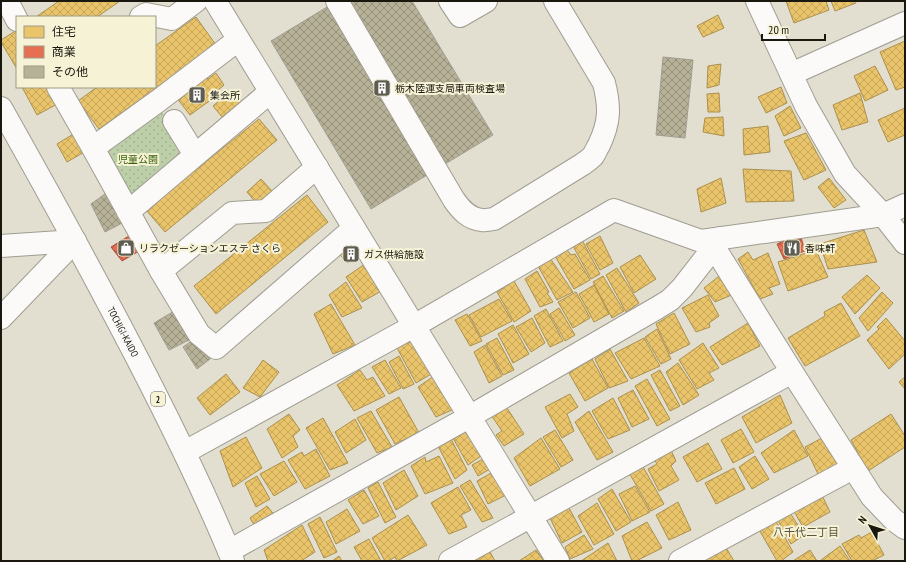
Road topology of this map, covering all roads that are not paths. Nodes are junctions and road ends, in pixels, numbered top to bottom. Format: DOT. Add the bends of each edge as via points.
graph roads {
  1 [pos="7,1"];
  2 [pos="196,1"];
  3 [pos="215,1"];
  4 [pos="337,1"];
  5 [pos="450,1"];
  6 [pos="486,1"];
  7 [pos="555,1"];
  8 [pos="757,1"];
  9 [pos="143,16"];
  10 [pos="16,18"];
  11 [pos="905,23"];
  12 [pos="238,40"];
  13 [pos="791,74"];
  14 [pos="59,88"];
  15 [pos="270,92"];
  16 [pos="1,108"];
  17 [pos="174,121"];
  18 [pos="93,148"];
  19 [pos="195,155"];
  20 [pos="316,167"];
  21 [pos="905,205"];
  22 [pos="128,212"];
  23 [pos="883,215"];
  24 [pos="354,228"];
  25 [pos="75,241"];
  26 [pos="718,242"];
  27 [pos="905,243"];
  28 [pos="1,246"];
  29 [pos="161,271"];
  30 [pos="1,318"];
  31 [pos="414,326"];
  32 [pos="792,372"];
  33 [pos="469,416"];
  34 [pos="185,452"];
  35 [pos="853,468"];
  36 [pos="531,516"];
  37 [pos="905,528"];
  38 [pos="231,556"];
  39 [pos="450,561"];
  40 [pos="558,561"];
  41 [pos="680,561"];
  1 -- 10 [label="street"];
  2 -- 9 [label="street" via="172,19 146,14"];
  3 -- 12 [label="street"];
  4 -- 7 [label="street" via="460,210 483,221 494,219 583,164 594,155 607,125 609,111 604,83"];
  5 -- 6 [label="street" via="460,16"];
  8 -- 13 [label="street"];
  11 -- 13 [label="street"];
  12 -- 15 [label="street"];
  12 -- 18 [label="street"];
  13 -- 23 [label="street" via="806,106 845,174"];
  14 -- 18 [label="street"];
  15 -- 19 [label="street"];
  15 -- 20 [label="street"];
  16 -- 25 [label="street, TOCHIGI-KAIDO / 2"];
  17 -- 19 [label="street"];
  18 -- 22 [label="street"];
  19 -- 22 [label="street"];
  20 -- 24 [label="street"];
  20 -- 29 [label="street" via="266,211 232,213"];
  21 -- 23 [label="street"];
  22 -- 29 [label="street"];
  23 -- 26 [label="street"];
  23 -- 27 [label="street"];
  24 -- 29 [label="street" via="216,348 199,334"];
  24 -- 31 [label="street"];
  25 -- 28 [label="street"];
  25 -- 30 [label="street"];
  25 -- 34 [label="street, TOCHIGI-KAIDO / 2"];
  26 -- 31 [label="street" via="702,241 614,210"];
  26 -- 32 [label="street"];
  26 -- 33 [label="street" via="670,300"];
  31 -- 33 [label="street"];
  31 -- 34 [label="street"];
  32 -- 35 [label="street"];
  32 -- 36 [label="street"];
  33 -- 36 [label="street"];
  33 -- 38 [label="street"];
  34 -- 38 [label="street, TOCHIGI-KAIDO / 2"];
  35 -- 37 [label="street" via="872,497"];
  35 -- 41 [label="street"];
  36 -- 39 [label="street"];
  36 -- 40 [label="street"];
}
